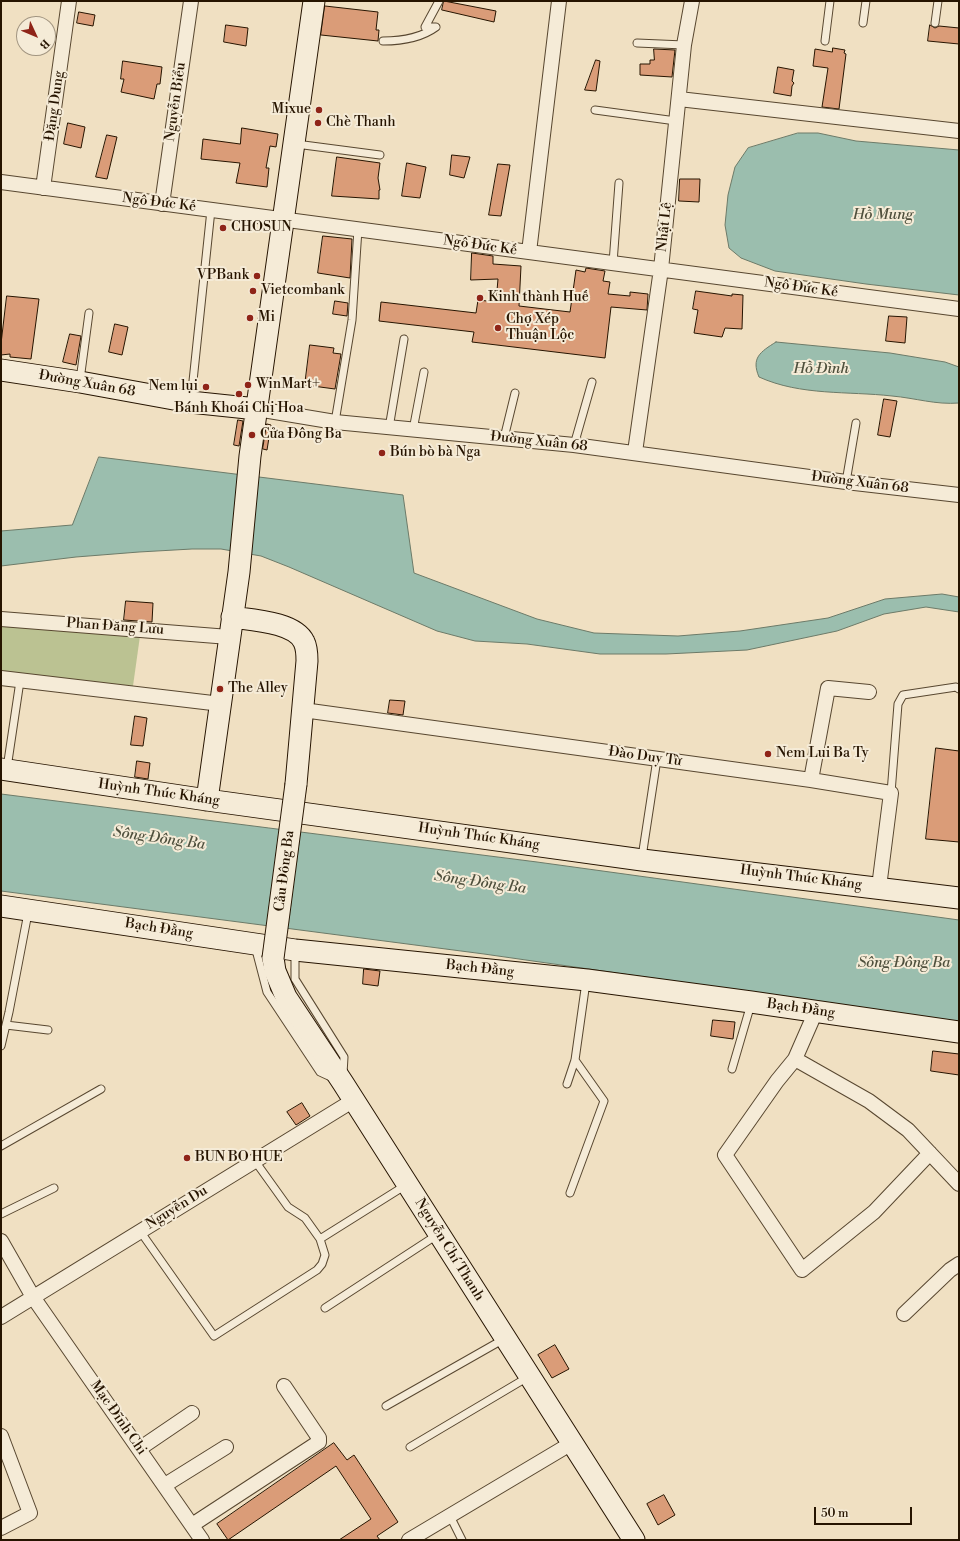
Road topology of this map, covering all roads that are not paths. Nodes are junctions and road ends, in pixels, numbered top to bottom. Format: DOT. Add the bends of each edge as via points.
graph roads {
  1 [pos="69,1"];
  2 [pos="191,1"];
  3 [pos="314,1"];
  4 [pos="439,1"];
  5 [pos="560,1"];
  6 [pos="692,1"];
  7 [pos="830,1"];
  8 [pos="866,1"];
  9 [pos="938,1"];
  10 [pos="935,22"];
  11 [pos="863,23"];
  12 [pos="383,41"];
  13 [pos="825,41"];
  14 [pos="638,43"];
  15 [pos="684,45"];
  16 [pos="679,99"];
  17 [pos="595,110"];
  18 [pos="676,121"];
  19 [pos="959,131"];
  20 [pos="294,143"];
  21 [pos="380,155"];
  22 [pos="1,182"];
  23 [pos="619,183"];
  24 [pos="44,188"];
  25 [pos="162,204"];
  26 [pos="211,210"];
  27 [pos="283,220"];
  28 [pos="358,229"];
  29 [pos="529,252"];
  30 [pos="613,263"];
  31 [pos="661,269"];
  32 [pos="959,309"];
  33 [pos="90,313"];
  34 [pos="404,339"];
  35 [pos="1,370"];
  36 [pos="424,372"];
  37 [pos="80,382"];
  38 [pos="592,382"];
  39 [pos="515,393"];
  40 [pos="190,402"];
  41 [pos="257,409"];
  42 [pos="335,422"];
  43 [pos="856,423"];
  44 [pos="389,428"];
  45 [pos="413,430"];
  46 [pos="504,438"];
  47 [pos="574,445"];
  48 [pos="635,452"];
  49 [pos="846,482"];
  50 [pos="959,495"];
  51 [pos="1,619"];
  52 [pos="231,627"];
  53 [pos="1,678"];
  54 [pos="20,681"];
  55 [pos="959,689"];
  56 [pos="869,692"];
  57 [pos="221,704"];
  58 [pos="303,710"];
  59 [pos="657,759"];
  60 [pos="4,769"];
  61 [pos="811,780"];
  62 [pos="891,793"];
  63 [pos="207,800"];
  64 [pos="642,860"];
  65 [pos="879,887"];
  66 [pos="959,898"];
  67 [pos="1,906"];
  68 [pos="29,909"];
  69 [pos="254,944"];
  70 [pos="295,950"];
  71 [pos="273,958"];
  72 [pos="587,980"];
  73 [pos="751,1002"];
  74 [pos="816,1011"];
  75 [pos="6,1025"];
  76 [pos="48,1030"];
  77 [pos="959,1032"];
  78 [pos="1,1046"];
  79 [pos="795,1059"];
  80 [pos="575,1060"];
  81 [pos="732,1069"];
  82 [pos="567,1084"];
  83 [pos="101,1089"];
  84 [pos="348,1092"];
  85 [pos="1,1146"];
  86 [pos="930,1153"];
  87 [pos="254,1161"];
  88 [pos="959,1184"];
  89 [pos="408,1185"];
  90 [pos="54,1188"];
  91 [pos="570,1193"];
  92 [pos="1,1214"];
  93 [pos="140,1231"];
  94 [pos="439,1234"];
  95 [pos="320,1239"];
  96 [pos="1,1241"];
  97 [pos="959,1264"];
  98 [pos="33,1297"];
  99 [pos="325,1308"];
  100 [pos="904,1314"];
  101 [pos="1,1317"];
  102 [pos="505,1338"];
  103 [pos="530,1376"];
  104 [pos="284,1386"];
  105 [pos="386,1406"];
  106 [pos="192,1413"];
  107 [pos="1,1436"];
  108 [pos="572,1443"];
  109 [pos="410,1447"];
  110 [pos="139,1448"];
  111 [pos="226,1448"];
  112 [pos="165,1485"];
  113 [pos="450,1516"];
  114 [pos="192,1525"];
  115 [pos="1,1528"];
  116 [pos="202,1540"];
  117 [pos="408,1540"];
  118 [pos="462,1540"];
  119 [pos="634,1540"];
  1 -- 24 [label="street, Đặng Dung"];
  2 -- 25 [label="street, Nguyễn Biểu"];
  3 -- 20 [label="street"];
  4 -- 12 [label="lane" via="426,27 436,26 429,32 408,39"];
  5 -- 29 [label="street"];
  6 -- 15 [label="street, Nhật Lệ"];
  7 -- 13 [label="lane"];
  8 -- 11 [label="lane"];
  9 -- 10 [label="lane"];
  14 -- 15 [label="lane"];
  15 -- 16 [label="street, Nhật Lệ"];
  16 -- 18 [label="street, Nhật Lệ"];
  16 -- 19 [label="street"];
  17 -- 18 [label="lane"];
  18 -- 31 [label="street, Nhật Lệ"];
  20 -- 21 [label="lane"];
  20 -- 27 [label="street"];
  22 -- 24 [label="street, Ngô Đức Kế"];
  23 -- 30 [label="lane"];
  24 -- 25 [label="street, Ngô Đức Kế"];
  25 -- 26 [label="street, Ngô Đức Kế"];
  26 -- 27 [label="street, Ngô Đức Kế"];
  26 -- 40 [label="lane"];
  27 -- 28 [label="street, Ngô Đức Kế"];
  27 -- 41 [label="street"];
  28 -- 29 [label="street, Ngô Đức Kế"];
  28 -- 42 [label="lane" via="352,320"];
  29 -- 30 [label="street, Ngô Đức Kế"];
  30 -- 31 [label="street, Ngô Đức Kế"];
  31 -- 32 [label="street, Ngô Đức Kế"];
  31 -- 48 [label="street, Nhật Lệ"];
  33 -- 37 [label="lane"];
  34 -- 44 [label="lane"];
  35 -- 37 [label="street, Đường Xuân 68"];
  36 -- 45 [label="lane"];
  37 -- 40 [label="street, Đường Xuân 68"];
  38 -- 47 [label="lane"];
  39 -- 46 [label="lane"];
  40 -- 41 [label="street, Đường Xuân 68"];
  41 -- 42 [label="street, Đường Xuân 68"];
  41 -- 52 [label="street"];
  42 -- 44 [label="street, Đường Xuân 68"];
  43 -- 49 [label="lane"];
  44 -- 45 [label="street, Đường Xuân 68"];
  45 -- 46 [label="street, Đường Xuân 68"];
  46 -- 47 [label="street, Đường Xuân 68"];
  47 -- 48 [label="street, Đường Xuân 68"];
  48 -- 49 [label="street, Đường Xuân 68"];
  49 -- 50 [label="street, Đường Xuân 68"];
  51 -- 52 [label="street, Phan Đăng Lưu"];
  52 -- 57 [label="street"];
  52 -- 58 [label="street" via="279,625 297,633 304,642 307,661"];
  53 -- 54 [label="street"];
  54 -- 57 [label="street"];
  54 -- 60 [label="lane"];
  55 -- 62 [label="lane" via="956,687 903,695 898,704"];
  56 -- 61 [label="street" via="828,688"];
  57 -- 63 [label="street"];
  58 -- 59 [label="street, Đào Duy Từ"];
  58 -- 71 [label="street, Cầu Đông Ba, bridge"];
  59 -- 61 [label="street, Đào Duy Từ"];
  59 -- 64 [label="lane"];
  60 -- 63 [label="street, Huỳnh Thúc Kháng"];
  61 -- 62 [label="street, Đào Duy Từ"];
  62 -- 65 [label="street"];
  63 -- 64 [label="street, Huỳnh Thúc Kháng"];
  64 -- 65 [label="street, Huỳnh Thúc Kháng"];
  65 -- 66 [label="street, Huỳnh Thúc Kháng"];
  67 -- 68 [label="street, Bạch Đằng"];
  68 -- 69 [label="street, Bạch Đằng"];
  68 -- 75 [label="lane"];
  69 -- 70 [label="street, Bạch Đằng"];
  69 -- 84 [label="lane" via="267,992 320,1072"];
  70 -- 72 [label="street, Bạch Đằng"];
  70 -- 84 [label="lane" via="295,979 344,1057"];
  71 -- 84 [label="street, Nguyễn Chí Thanh" via="275,971 286,997"];
  72 -- 73 [label="street, Bạch Đằng"];
  72 -- 80 [label="lane"];
  73 -- 74 [label="street, Bạch Đằng"];
  73 -- 81 [label="lane"];
  74 -- 77 [label="street, Bạch Đằng"];
  74 -- 79 [label="street"];
  75 -- 76 [label="lane"];
  75 -- 78 [label="lane"];
  79 -- 86 [label="street" via="869,1101 908,1130"];
  79 -- 86 [label="street" via="726,1155 802,1270 874,1212"];
  80 -- 82 [label="lane"];
  80 -- 91 [label="lane" via="604,1101"];
  83 -- 85 [label="lane"];
  84 -- 87 [label="street, Nguyễn Du"];
  84 -- 89 [label="street, Nguyễn Chí Thanh"];
  86 -- 88 [label="street"];
  87 -- 93 [label="street, Nguyễn Du"];
  87 -- 95 [label="lane" via="288,1207 305,1218"];
  89 -- 94 [label="street, Nguyễn Chí Thanh"];
  89 -- 95 [label="lane"];
  90 -- 92 [label="lane"];
  93 -- 95 [label="lane" via="214,1336 317,1270 325,1255"];
  93 -- 98 [label="street, Nguyễn Du"];
  94 -- 99 [label="lane"];
  94 -- 102 [label="street, Nguyễn Chí Thanh"];
  96 -- 98 [label="street, Mạc Đĩnh Chi"];
  97 -- 100 [label="street"];
  98 -- 101 [label="street, Nguyễn Du"];
  98 -- 110 [label="street, Mạc Đĩnh Chi"];
  102 -- 103 [label="street, Nguyễn Chí Thanh"];
  102 -- 105 [label="lane"];
  103 -- 108 [label="street, Nguyễn Chí Thanh"];
  103 -- 109 [label="lane"];
  104 -- 114 [label="street" via="319,1438 319,1442"];
  106 -- 110 [label="street"];
  107 -- 115 [label="street" via="30,1513"];
  108 -- 113 [label="street"];
  108 -- 119 [label="street, Nguyễn Chí Thanh"];
  110 -- 112 [label="street, Mạc Đĩnh Chi"];
  111 -- 112 [label="street"];
  112 -- 114 [label="street, Mạc Đĩnh Chi"];
  113 -- 117 [label="street"];
  113 -- 118 [label="lane"];
  114 -- 116 [label="street, Mạc Đĩnh Chi"];
}
